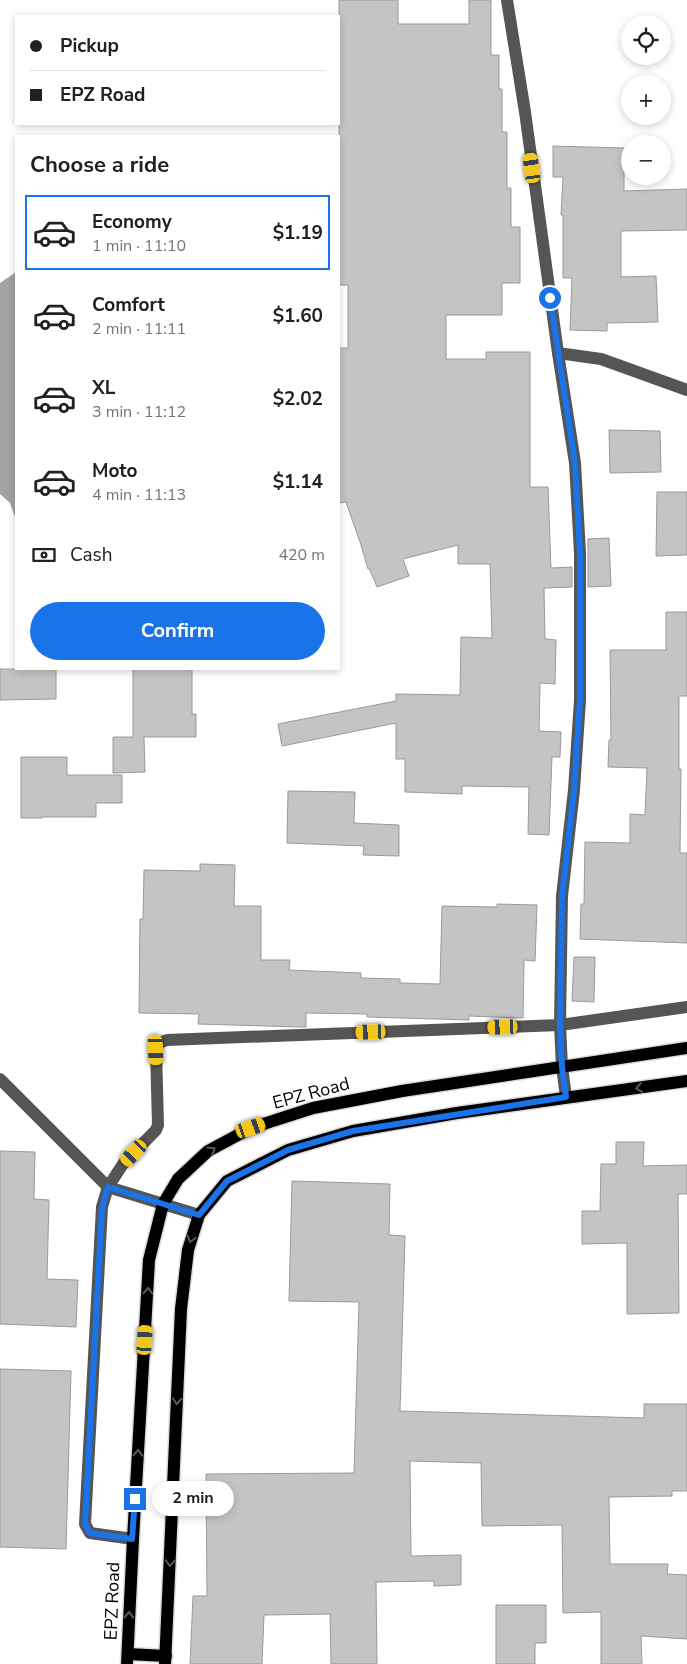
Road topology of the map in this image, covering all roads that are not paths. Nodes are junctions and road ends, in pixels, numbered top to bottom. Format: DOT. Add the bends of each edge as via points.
graph roads {
  1 [pos="507,0"];
  2 [pos="558,353"];
  3 [pos="687,390"];
  4 [pos="687,1007"];
  5 [pos="560,1025"];
  6 [pos="687,1048"];
  7 [pos="562,1067"];
  8 [pos="0,1079"];
  9 [pos="687,1081"];
  10 [pos="566,1097"];
  11 [pos="108,1187"];
  12 [pos="163,1204"];
  13 [pos="199,1215"];
  14 [pos="132,1539"];
  15 [pos="127,1659"];
  16 [pos="165,1660"];
  1 -- 2 [label="street"];
  2 -- 3 [label="street" via="601,358"];
  2 -- 5 [label="street" via="575,463 580,553 580,700 562,896"];
  4 -- 5 [label="street"];
  5 -- 7 [label="street"];
  5 -- 11 [label="street" via="162,1041 156,1050 158,1125 123,1164"];
  6 -- 7 [label="main road, EPZ Road"];
  7 -- 10 [label="street"];
  12 -- 7 [label="main road, EPZ Road, one-way" via="178,1179 208,1151 251,1128 313,1108"];
  8 -- 11 [label="street"];
  9 -- 10 [label="main road, one-way"];
  10 -- 13 [label="main road" via="353,1131 288,1150 227,1181"];
  11 -- 12 [label="street"];
  11 -- 14 [label="street" via="102,1208 85,1524 90,1533"];
  12 -- 13 [label="street"];
  14 -- 12 [label="main road, EPZ Road, one-way" via="150,1260"];
  13 -- 16 [label="main road, one-way" via="188,1250 181,1309"];
  15 -- 14 [label="main road, EPZ Road, one-way"];
  15 -- 16 [label="main road"];
}
